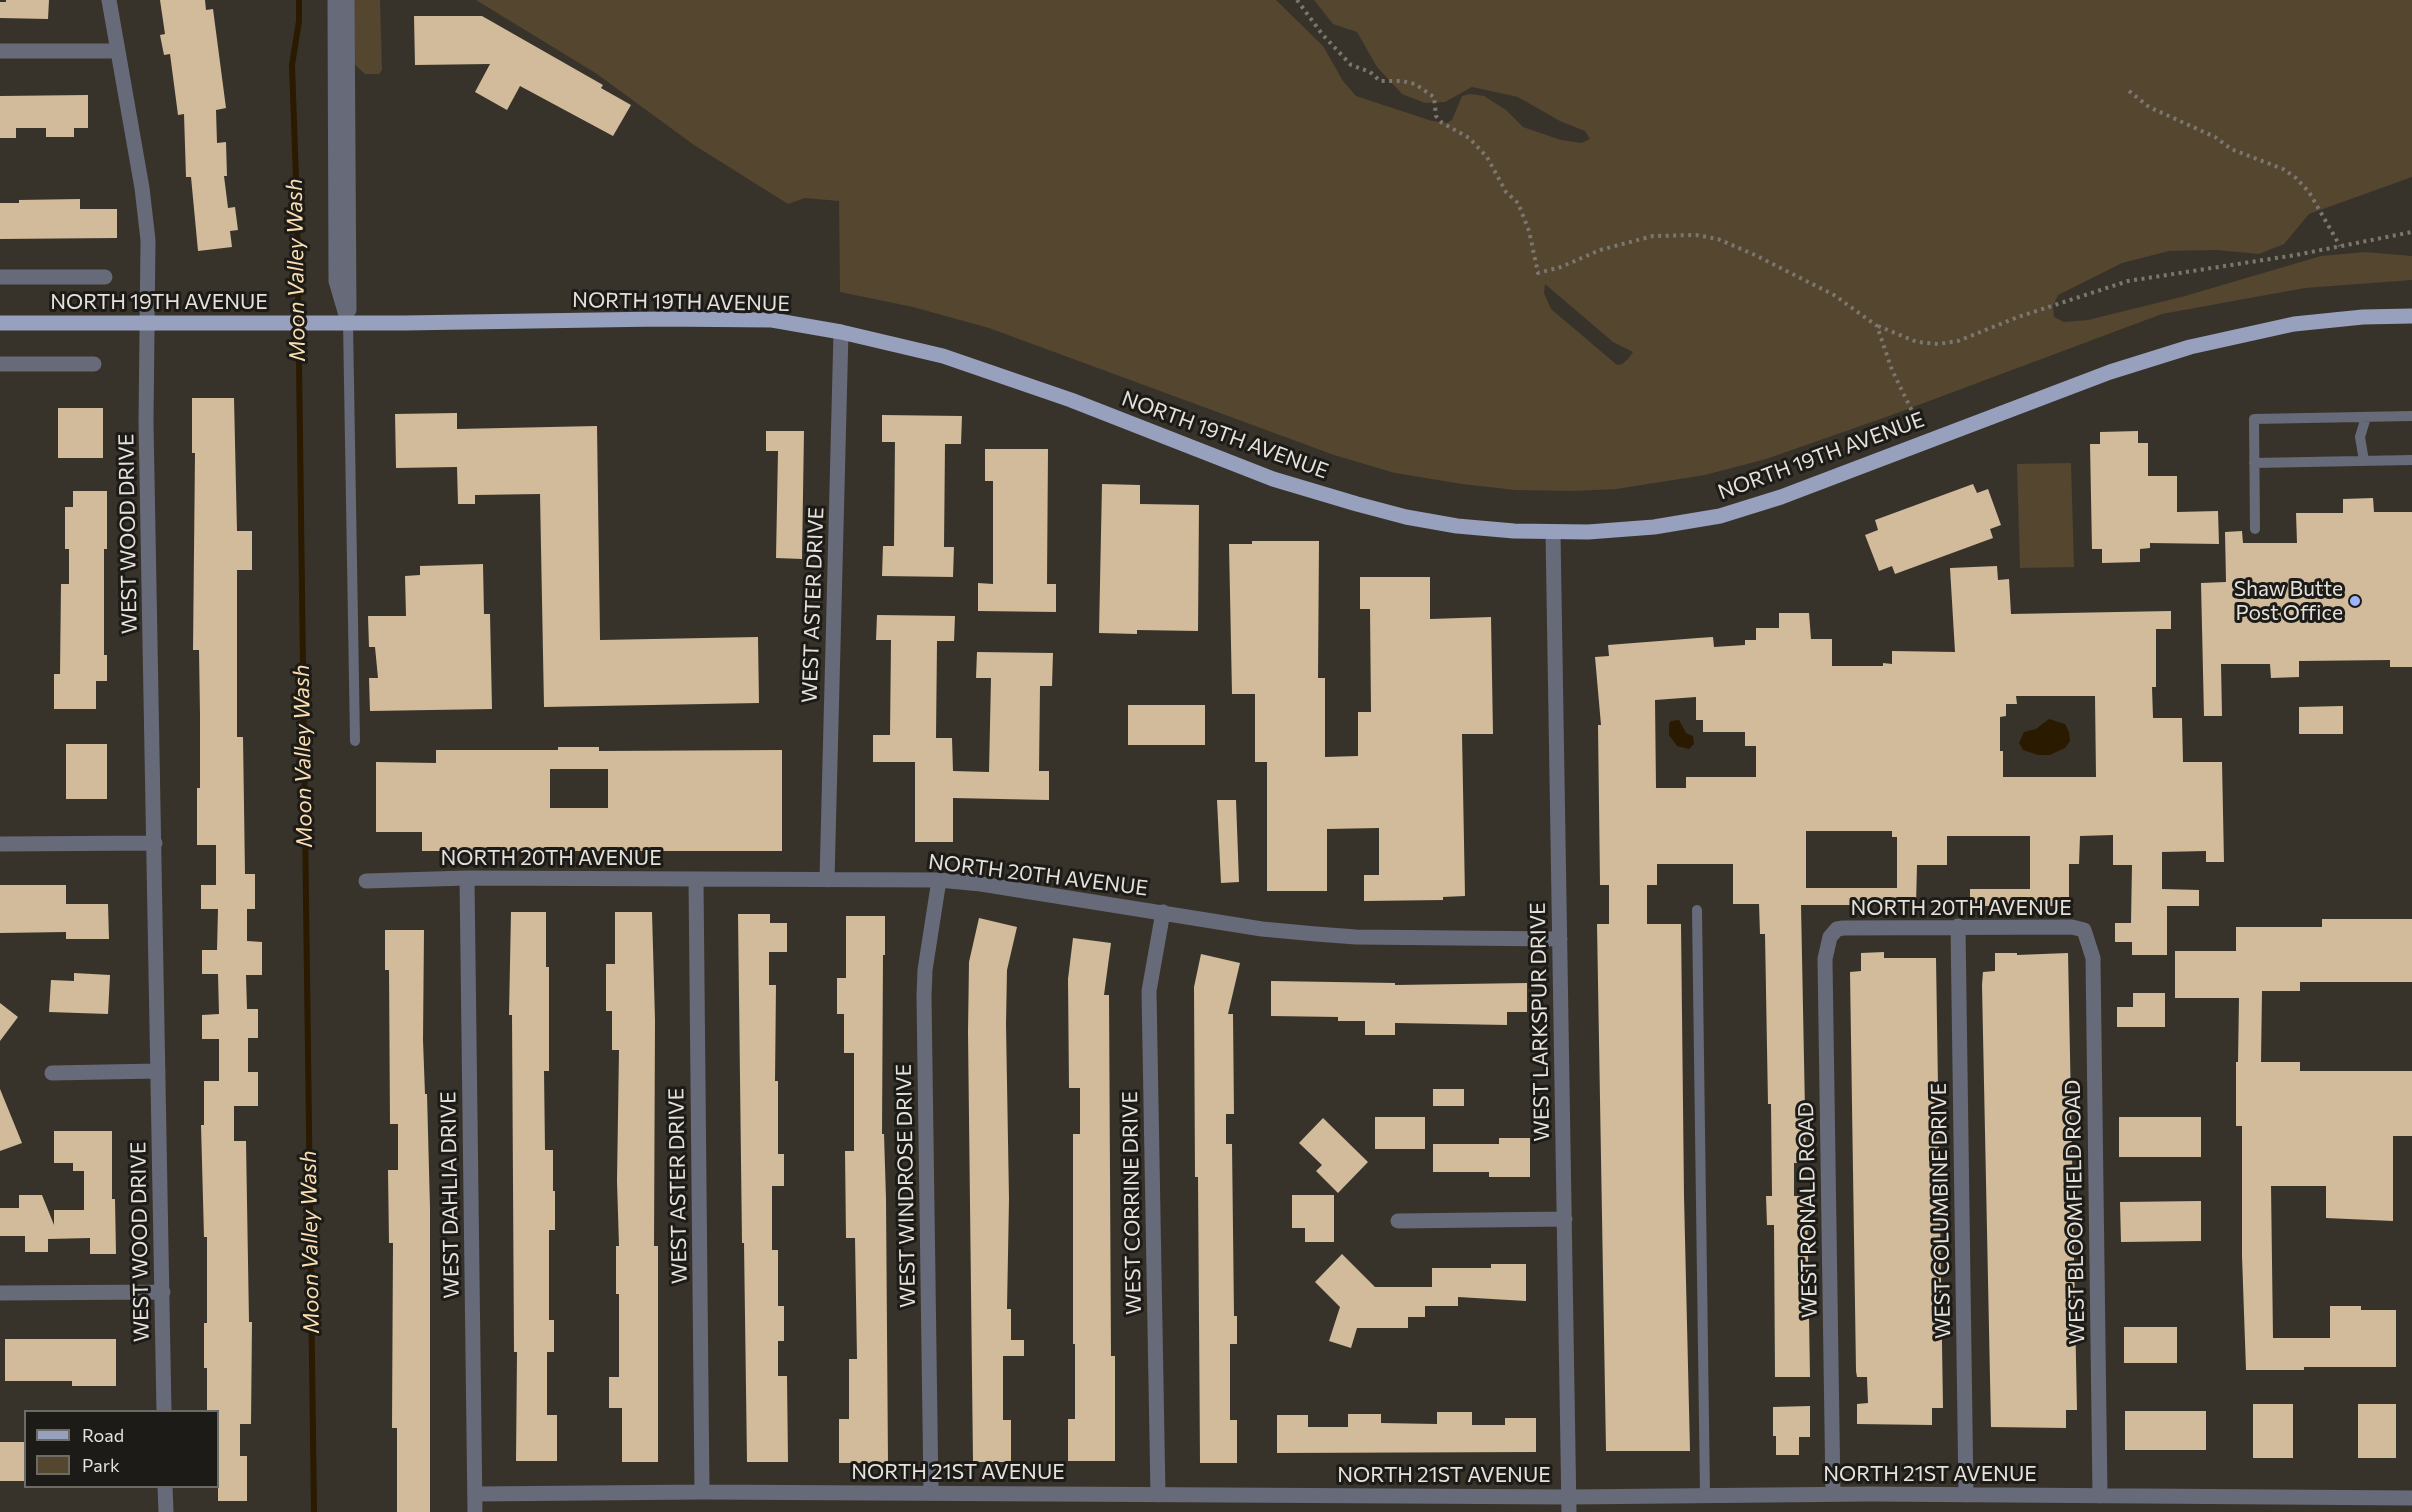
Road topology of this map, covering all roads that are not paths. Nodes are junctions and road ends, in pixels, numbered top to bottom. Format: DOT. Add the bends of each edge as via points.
graph roads {
  1 [pos="109,0"];
  2 [pos="335,0"];
  3 [pos="347,0"];
  4 [pos="0,51"];
  5 [pos="118,51"];
  6 [pos="0,277"];
  7 [pos="105,277"];
  8 [pos="2412,316"];
  9 [pos="147,322"];
  10 [pos="348,322"];
  11 [pos="0,323"];
  12 [pos="841,332"];
  13 [pos="0,364"];
  14 [pos="94,364"];
  15 [pos="2412,416"];
  16 [pos="2367,417"];
  17 [pos="2412,460"];
  18 [pos="2364,461"];
  19 [pos="2254,463"];
  20 [pos="2255,529"];
  21 [pos="1553,532"];
  22 [pos="355,741"];
  23 [pos="155,843"];
  24 [pos="0,844"];
  25 [pos="467,878"];
  26 [pos="696,879"];
  27 [pos="827,880"];
  28 [pos="939,880"];
  29 [pos="366,881"];
  30 [pos="1698,910"];
  31 [pos="1163,912"];
  32 [pos="1958,926"];
  33 [pos="1837,929"];
  34 [pos="2085,930"];
  35 [pos="1560,939"];
  36 [pos="158,1071"];
  37 [pos="52,1073"];
  38 [pos="1564,1219"];
  39 [pos="1398,1221"];
  40 [pos="163,1292"];
  41 [pos="0,1293"];
  42 [pos="164,1410"];
  43 [pos="165,1488"];
  44 [pos="702,1492"];
  45 [pos="931,1493"];
  46 [pos="475,1494"];
  47 [pos="1833,1494"];
  48 [pos="1158,1495"];
  49 [pos="1705,1495"];
  50 [pos="1966,1495"];
  51 [pos="2100,1496"];
  52 [pos="2412,1498"];
  53 [pos="1569,1504"];
  54 [pos="166,1512"];
  55 [pos="475,1512"];
  1 -- 5 [label="street, WEST WOOD DRIVE"];
  2 -- 10 [label="street" via="336,281"];
  3 -- 10 [label="street"];
  4 -- 5 [label="street"];
  5 -- 9 [label="street, WEST WOOD DRIVE" via="148,240"];
  6 -- 7 [label="street, NORTH 19TH AVENUE"];
  8 -- 21 [label="main road, NORTH 19TH AVENUE" via="2295,324 2190,347 2110,372 1781,497 1720,516 1654,527"];
  9 -- 10 [label="main road, NORTH 19TH AVENUE"];
  9 -- 11 [label="main road, NORTH 19TH AVENUE"];
  9 -- 23 [label="street, WEST WOOD DRIVE"];
  10 -- 12 [label="main road, NORTH 19TH AVENUE" via="772,320"];
  10 -- 22 [label="lane"];
  12 -- 21 [label="main road, NORTH 19TH AVENUE" via="943,356 1071,400 1273,479 1357,504 1457,526"];
  12 -- 27 [label="street, WEST ASTER DRIVE"];
  13 -- 14 [label="street"];
  15 -- 16 [label="lane"];
  16 -- 18 [label="lane" via="2360,437"];
  16 -- 19 [label="lane" via="2254,419"];
  17 -- 18 [label="lane"];
  18 -- 19 [label="lane"];
  19 -- 20 [label="lane"];
  21 -- 35 [label="street, WEST LARKSPUR DRIVE"];
  23 -- 24 [label="street"];
  23 -- 36 [label="street, WEST WOOD DRIVE"];
  25 -- 26 [label="street, NORTH 20TH AVENUE"];
  25 -- 29 [label="street, NORTH 20TH AVENUE"];
  25 -- 46 [label="street, WEST DAHLIA DRIVE"];
  26 -- 27 [label="street, NORTH 20TH AVENUE"];
  26 -- 44 [label="street, WEST ASTER DRIVE"];
  27 -- 28 [label="street, NORTH 20TH AVENUE"];
  28 -- 31 [label="street, NORTH 20TH AVENUE"];
  28 -- 45 [label="street, WEST WINDROSE DRIVE" via="924,996"];
  30 -- 49 [label="lane"];
  31 -- 35 [label="street, NORTH 20TH AVENUE" via="1262,929 1346,937"];
  31 -- 48 [label="street, WEST CORRINE DRIVE" via="1149,991"];
  32 -- 33 [label="street, NORTH 20TH AVENUE"];
  32 -- 34 [label="street, NORTH 20TH AVENUE"];
  32 -- 50 [label="street, WEST COLUMBINE DRIVE"];
  33 -- 47 [label="street, WEST RONALD ROAD" via="1830,937 1825,959"];
  34 -- 51 [label="street, WEST BLOOMFIELD ROAD" via="2092,957"];
  35 -- 38 [label="street, WEST LARKSPUR DRIVE"];
  36 -- 37 [label="street"];
  36 -- 40 [label="street, WEST WOOD DRIVE"];
  38 -- 39 [label="street"];
  38 -- 53 [label="street, WEST LARKSPUR DRIVE"];
  40 -- 41 [label="street"];
  40 -- 42 [label="street, WEST WOOD DRIVE"];
  43 -- 54 [label="street"];
  44 -- 45 [label="street, NORTH 21ST AVENUE"];
  44 -- 46 [label="street, NORTH 21ST AVENUE"];
  45 -- 48 [label="street, NORTH 21ST AVENUE"];
  46 -- 55 [label="street, WEST DAHLIA DRIVE"];
  47 -- 49 [label="street, NORTH 21ST AVENUE"];
  47 -- 50 [label="street, NORTH 21ST AVENUE"];
  48 -- 53 [label="street, NORTH 21ST AVENUE"];
  49 -- 53 [label="street, NORTH 21ST AVENUE"];
  50 -- 51 [label="street, NORTH 21ST AVENUE"];
  51 -- 52 [label="street, NORTH 21ST AVENUE"];
}
